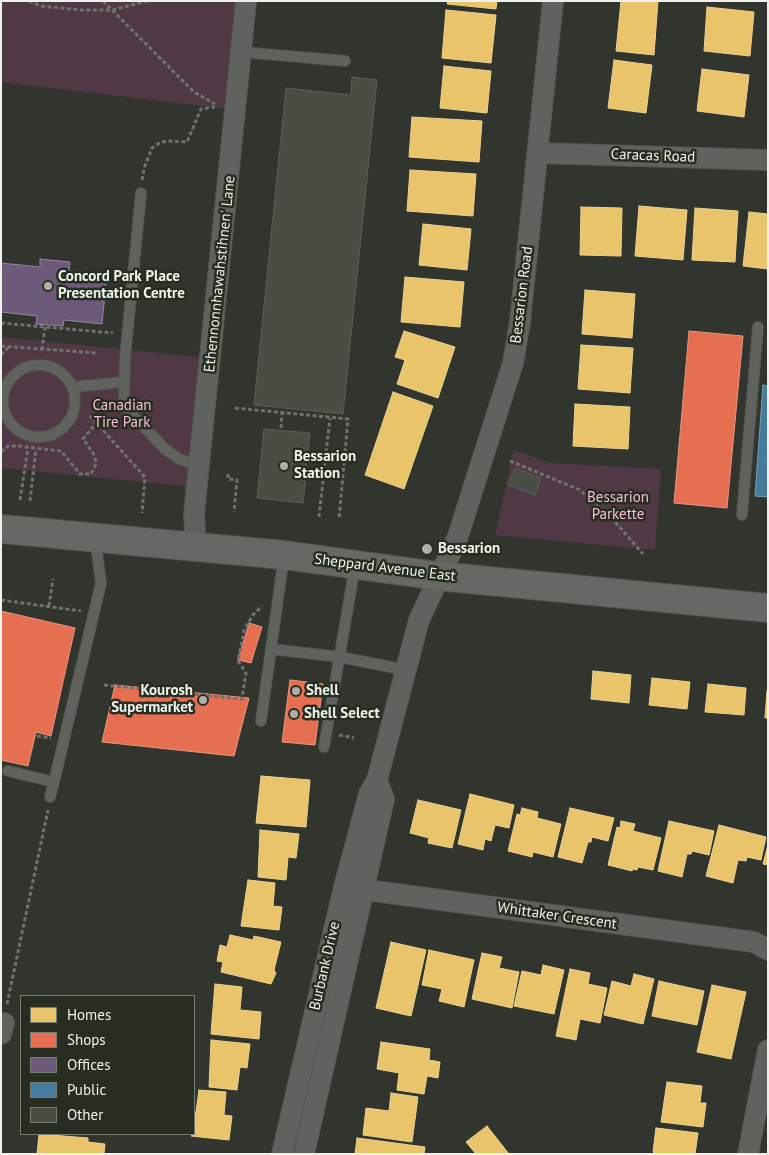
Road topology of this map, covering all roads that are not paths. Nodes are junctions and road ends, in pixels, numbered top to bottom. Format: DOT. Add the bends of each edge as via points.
graph roads {
  1 [pos="246,1"];
  2 [pos="553,1"];
  3 [pos="242,52"];
  4 [pos="345,62"];
  5 [pos="538,153"];
  6 [pos="768,160"];
  7 [pos="140,193"];
  8 [pos="758,327"];
  9 [pos="123,382"];
  10 [pos="73,387"];
  11 [pos="199,465"];
  12 [pos="742,515"];
  13 [pos="1,529"];
  14 [pos="95,538"];
  15 [pos="196,547"];
  16 [pos="284,555"];
  17 [pos="356,565"];
  18 [pos="438,576"];
  19 [pos="768,608"];
  20 [pos="271,648"];
  21 [pos="340,657"];
  22 [pos="406,670"];
  23 [pos="260,721"];
  24 [pos="324,748"];
  25 [pos="8,771"];
  26 [pos="377,780"];
  27 [pos="54,782"];
  28 [pos="50,797"];
  29 [pos="344,887"];
  30 [pos="365,890"];
  31 [pos="768,950"];
  32 [pos="768,1050"];
  33 [pos="282,1154"];
  34 [pos="304,1154"];
  35 [pos="748,1154"];
  1 -- 3 [label="street, Ethennonnhawahstihnen' Lane"];
  2 -- 5 [label="street, Bessarion Road"];
  3 -- 4 [label="lane"];
  3 -- 11 [label="street, Ethennonnhawahstihnen' Lane"];
  5 -- 6 [label="street, Caracas Road"];
  5 -- 18 [label="street, Bessarion Road" via="513,363 457,539"];
  7 -- 9 [label="lane"];
  8 -- 12 [label="lane"];
  9 -- 10 [label="lane"];
  9 -- 11 [label="lane" via="128,410 146,431 179,459"];
  10 -- 10 [label="lane" via="75,411 70,422 62,431 50,436 38,438 21,433 8,420 3,409 2,397 6,386 17,372 34,365 57,369"];
  11 -- 15 [label="street, Ethennonnhawahstihnen' Lane" via="194,514"];
  13 -- 14 [label="main road, Sheppard Avenue East"];
  14 -- 15 [label="main road, Sheppard Avenue East"];
  14 -- 27 [label="lane" via="101,583"];
  15 -- 16 [label="main road, Sheppard Avenue East"];
  16 -- 17 [label="main road, Sheppard Avenue East"];
  16 -- 20 [label="lane"];
  17 -- 18 [label="main road, Sheppard Avenue East"];
  17 -- 21 [label="lane"];
  18 -- 19 [label="main road, Sheppard Avenue East"];
  18 -- 22 [label="street, Burbank Drive" via="419,620"];
  20 -- 21 [label="lane"];
  20 -- 23 [label="lane"];
  21 -- 22 [label="lane"];
  21 -- 24 [label="lane"];
  22 -- 26 [label="street, Burbank Drive"];
  25 -- 27 [label="lane"];
  26 -- 29 [label="street, Burbank Drive" via="369,794"];
  26 -- 30 [label="street, Burbank Drive" via="384,799"];
  27 -- 28 [label="lane"];
  29 -- 30 [label="street, Whittaker Crescent"];
  29 -- 33 [label="street, Burbank Drive"];
  30 -- 31 [label="street, Whittaker Crescent" via="754,942"];
  30 -- 34 [label="street, Burbank Drive"];
  32 -- 35 [label="street"];
}
